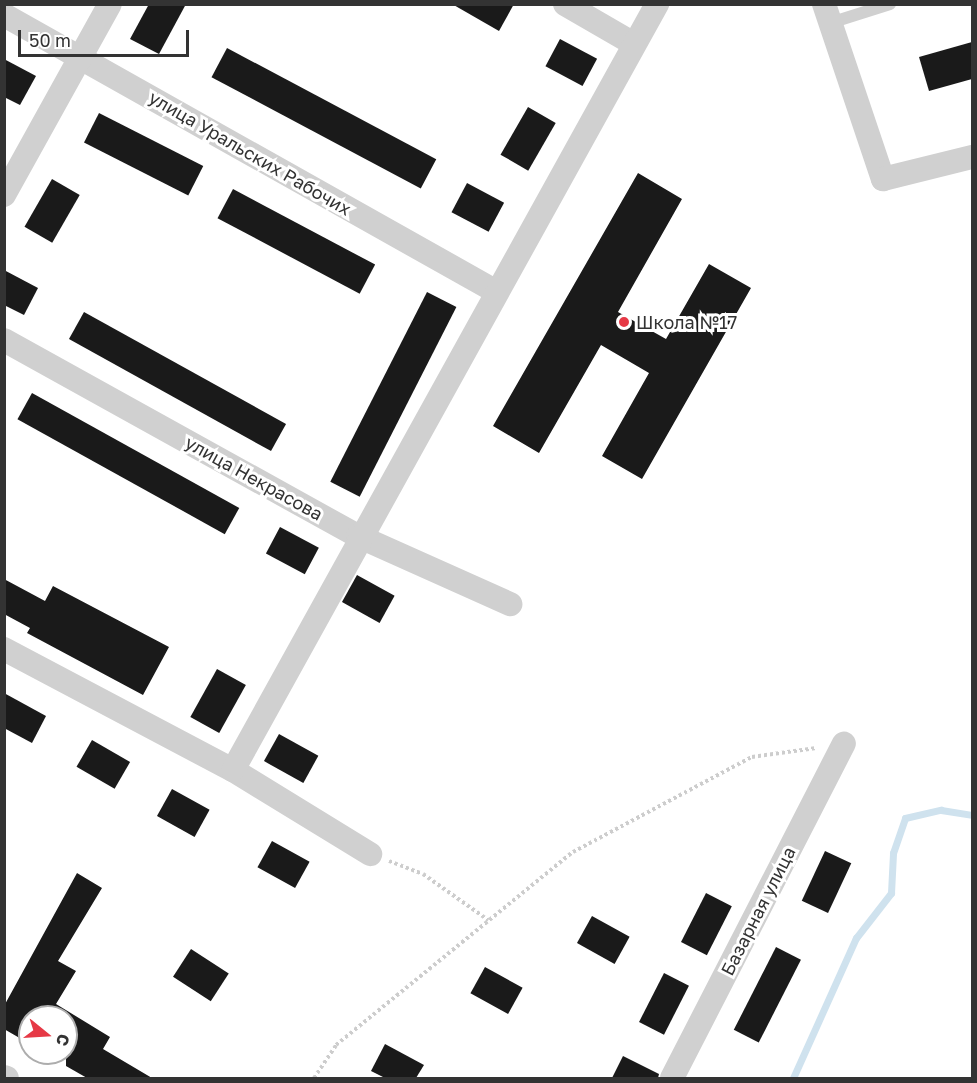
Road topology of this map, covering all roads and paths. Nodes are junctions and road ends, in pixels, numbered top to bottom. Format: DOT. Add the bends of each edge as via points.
graph roads {
  1 [pos="110,4"];
  2 [pos="565,4"];
  3 [pos="657,4"];
  4 [pos="890,4"];
  5 [pos="827,14"];
  6 [pos="4,15"];
  7 [pos="634,44"];
  8 [pos="80,56"];
  9 [pos="972,157"];
  10 [pos="4,195"];
  11 [pos="495,291"];
  12 [pos="4,340"];
  13 [pos="358,536"];
  14 [pos="510,604"];
  15 [pos="4,649"];
  16 [pos="844,744"];
  17 [pos="233,770"];
  18 [pos="370,854"];
  19 [pos="488,920"];
  20 [pos="314,1078"];
  21 [pos="672,1078"];
  1 -- 8 [label="street"];
  2 -- 7 [label="street"];
  3 -- 7 [label="street"];
  4 -- 5 [label="lane"];
  5 -- 9 [label="street" via="883,179"];
  6 -- 8 [label="street, улица Уральских Рабочих"];
  7 -- 11 [label="street"];
  8 -- 10 [label="street"];
  8 -- 11 [label="street, улица Уральских Рабочих"];
  11 -- 13 [label="street"];
  12 -- 13 [label="street, улица Некрасова"];
  13 -- 14 [label="street, улица Некрасова"];
  13 -- 17 [label="street"];
  15 -- 17 [label="street"];
  16 -- 19 [label="path" via="752,757 573,852"];
  16 -- 21 [label="street, Базарная улица"];
  17 -- 18 [label="street"];
  18 -- 19 [label="path" via="423,874"];
  19 -- 20 [label="path" via="336,1045"];
}
